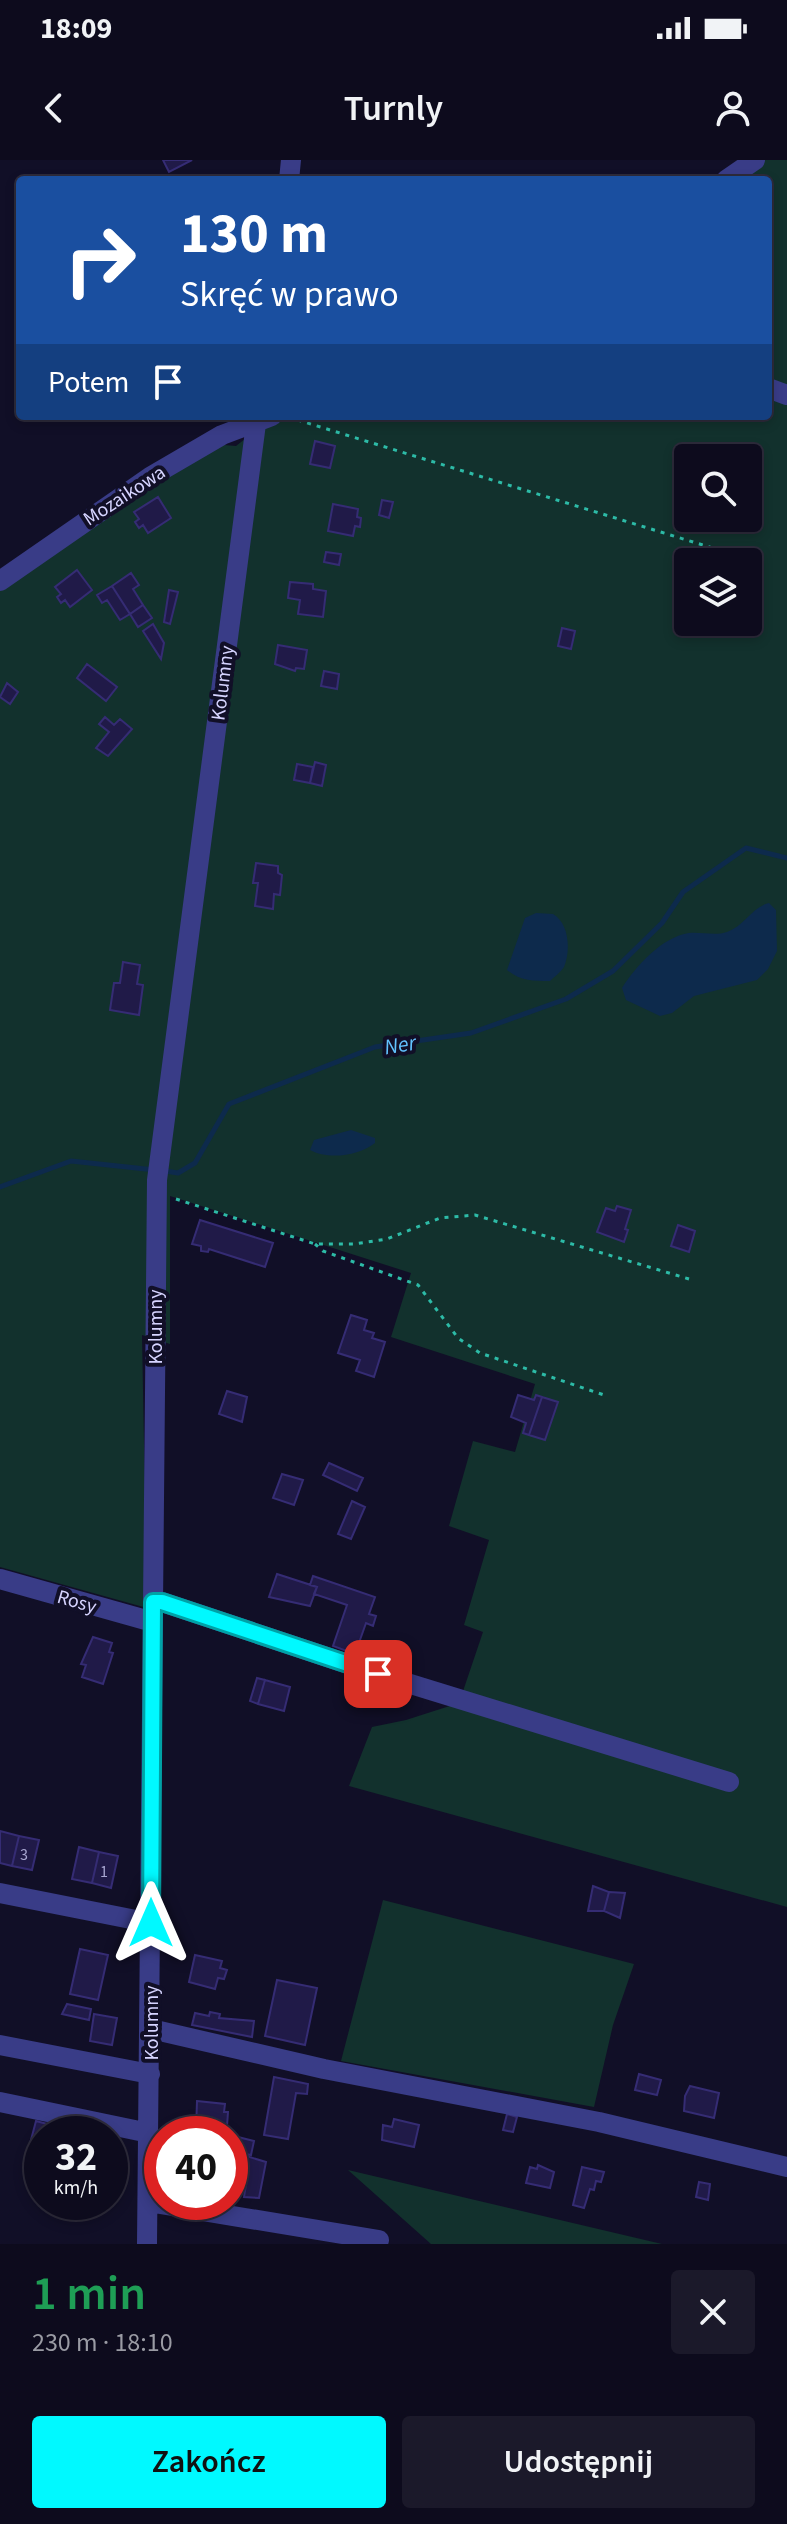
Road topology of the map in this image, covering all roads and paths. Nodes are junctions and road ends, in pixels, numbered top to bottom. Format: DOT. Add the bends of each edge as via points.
graph roads {
  1 [pos="755,160"];
  2 [pos="732,176"];
  3 [pos="257,420"];
  4 [pos="262,420"];
  5 [pos="297,420"];
  6 [pos="713,548"];
  7 [pos="0,581"];
  8 [pos="157,1188"];
  9 [pos="315,1244"];
  10 [pos="689,1279"];
  11 [pos="604,1395"];
  12 [pos="0,1579"];
  13 [pos="153,1612"];
  14 [pos="729,1782"];
  15 [pos="0,1893"];
  16 [pos="151,1923"];
  17 [pos="151,2029"];
  18 [pos="0,2045"];
  19 [pos="150,2074"];
  20 [pos="0,2102"];
  21 [pos="149,2116"];
  22 [pos="144,2132"];
  23 [pos="787,2167"];
  24 [pos="248,2218"];
  25 [pos="148,2220"];
  26 [pos="379,2240"];
  27 [pos="147,2244"];
  1 -- 2 [label="street"];
  3 -- 7 [label="street, Mozaikowa" via="150,477"];
  4 -- 8 [label="street, Kolumny"];
  5 -- 6 [label="path"];
  8 -- 9 [label="path"];
  8 -- 13 [label="street, Kolumny"];
  9 -- 10 [label="path" via="387,1239 440,1218 475,1215"];
  9 -- 11 [label="path" via="418,1285 458,1338 480,1353"];
  12 -- 13 [label="street, Rosy"];
  13 -- 14 [label="street, Rosy" via="162,1602"];
  13 -- 16 [label="street, Kolumny"];
  15 -- 16 [label="street"];
  16 -- 17 [label="street, Kolumny"];
  17 -- 19 [label="street, Kolumny"];
  17 -- 23 [label="street" via="324,2069 599,2122"];
  18 -- 19 [label="street"];
  19 -- 21 [label="street, Kolumny"];
  20 -- 22 [label="street"];
  24 -- 26 [label="street"];
  25 -- 27 [label="street, Kolumny"];
}
